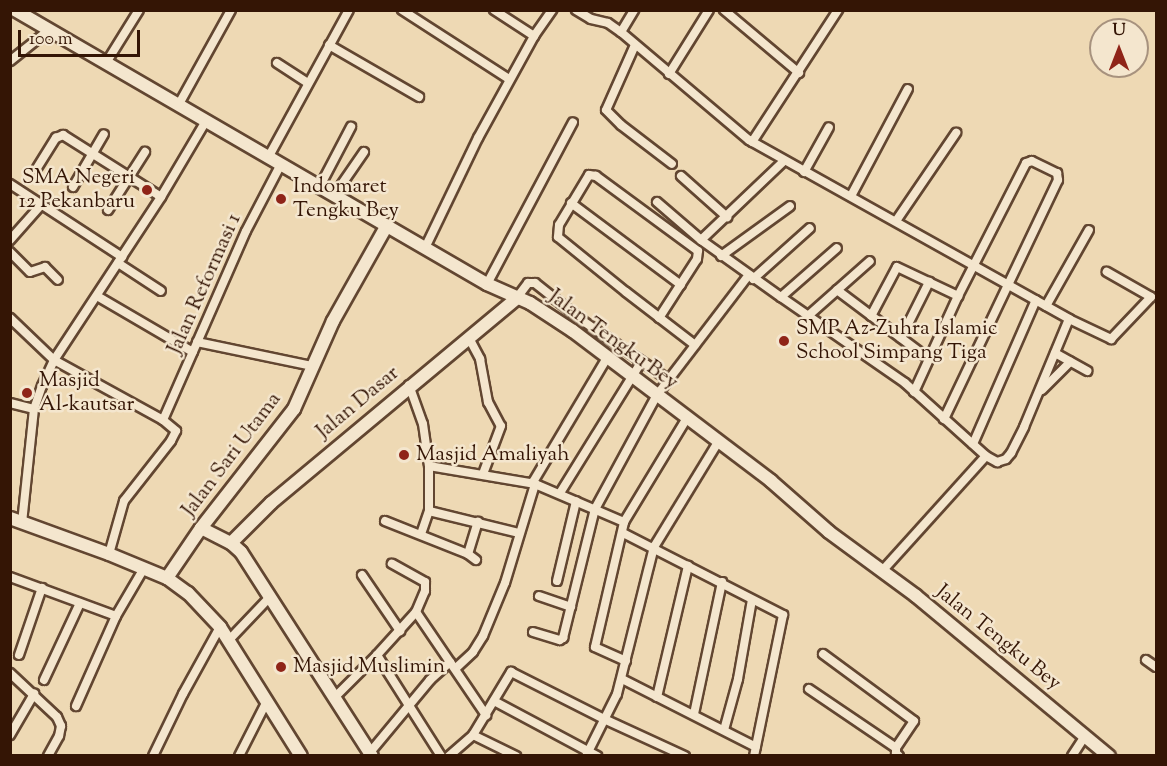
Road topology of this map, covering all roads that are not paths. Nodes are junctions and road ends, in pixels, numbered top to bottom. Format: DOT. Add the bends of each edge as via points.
graph roads {
  1 [pos="15,10"];
  2 [pos="139,10"];
  3 [pos="231,10"];
  4 [pos="349,10"];
  5 [pos="402,10"];
  6 [pos="552,10"];
  7 [pos="576,10"];
  8 [pos="634,10"];
  9 [pos="709,10"];
  10 [pos="724,10"];
  11 [pos="838,10"];
  12 [pos="495,11"];
  13 [pos="49,30"];
  14 [pos="621,32"];
  15 [pos="534,36"];
  16 [pos="329,45"];
  17 [pos="635,45"];
  18 [pos="10,61"];
  19 [pos="106,63"];
  20 [pos="277,63"];
  21 [pos="799,73"];
  22 [pos="669,74"];
  23 [pos="509,79"];
  24 [pos="308,83"];
  25 [pos="908,89"];
  26 [pos="419,97"];
  27 [pos="179,104"];
  28 [pos="206,121"];
  29 [pos="573,122"];
  30 [pos="351,127"];
  31 [pos="829,127"];
  32 [pos="956,133"];
  33 [pos="104,134"];
  34 [pos="753,142"];
  35 [pos="145,152"];
  36 [pos="364,152"];
  37 [pos="93,154"];
  38 [pos="269,156"];
  39 [pos="784,161"];
  40 [pos="281,164"];
  41 [pos="672,164"];
  42 [pos="36,168"];
  43 [pos="804,172"];
  44 [pos="681,176"];
  45 [pos="128,177"];
  46 [pos="10,184"];
  47 [pos="320,186"];
  48 [pos="74,187"];
  49 [pos="335,194"];
  50 [pos="161,196"];
  51 [pos="851,196"];
  52 [pos="657,201"];
  53 [pos="571,203"];
  54 [pos="40,205"];
  55 [pos="790,207"];
  56 [pos="108,210"];
  57 [pos="727,217"];
  58 [pos="896,221"];
  59 [pos="387,225"];
  60 [pos="810,228"];
  61 [pos="1089,230"];
  62 [pos="10,240"];
  63 [pos="701,240"];
  64 [pos="425,248"];
  65 [pos="837,248"];
  66 [pos="10,252"];
  67 [pos="721,256"];
  68 [pos="120,260"];
  69 [pos="870,261"];
  70 [pos="975,265"];
  71 [pos="1107,272"];
  72 [pos="751,277"];
  73 [pos="58,280"];
  74 [pos="929,282"];
  75 [pos="487,284"];
  76 [pos="1008,284"];
  77 [pos="681,285"];
  78 [pos="837,290"];
  79 [pos="161,291"];
  80 [pos="97,296"];
  81 [pos="958,296"];
  82 [pos="781,297"];
  83 [pos="516,298"];
  84 [pos="1036,300"];
  85 [pos="1046,306"];
  86 [pos="809,315"];
  87 [pos="871,316"];
  88 [pos="659,318"];
  89 [pos="1069,319"];
  90 [pos="11,321"];
  91 [pos="469,338"];
  92 [pos="901,338"];
  93 [pos="197,342"];
  94 [pos="695,345"];
  95 [pos="193,352"];
  96 [pos="1054,353"];
  97 [pos="607,358"];
  98 [pos="929,359"];
  99 [pos="54,360"];
  100 [pos="642,361"];
  101 [pos="1070,362"];
  102 [pos="312,366"];
  103 [pos="1087,371"];
  104 [pos="631,376"];
  105 [pos="669,380"];
  106 [pos="409,385"];
  107 [pos="914,392"];
  108 [pos="1040,393"];
  109 [pos="657,396"];
  110 [pos="10,403"];
  111 [pos="34,408"];
  112 [pos="687,418"];
  113 [pos="944,419"];
  114 [pos="163,420"];
  115 [pos="718,442"];
  116 [pos="973,444"];
  117 [pos="986,456"];
  118 [pos="429,466"];
  119 [pos="483,474"];
  120 [pos="536,484"];
  121 [pos="560,493"];
  122 [pos="576,501"];
  123 [pos="595,509"];
  124 [pos="429,511"];
  125 [pos="16,521"];
  126 [pos="385,521"];
  127 [pos="478,522"];
  128 [pos="624,522"];
  129 [pos="201,528"];
  130 [pos="519,533"];
  131 [pos="623,533"];
  132 [pos="421,534"];
  133 [pos="231,543"];
  134 [pos="654,547"];
  135 [pos="109,554"];
  136 [pos="468,554"];
  137 [pos="476,560"];
  138 [pos="392,564"];
  139 [pos="688,566"];
  140 [pos="144,568"];
  141 [pos="882,571"];
  142 [pos="363,575"];
  143 [pos="10,577"];
  144 [pos="166,578"];
  145 [pos="556,581"];
  146 [pos="722,582"];
  147 [pos="42,588"];
  148 [pos="539,596"];
  149 [pos="270,597"];
  150 [pos="752,600"];
  151 [pos="80,603"];
  152 [pos="571,607"];
  153 [pos="416,612"];
  154 [pos="116,616"];
  155 [pos="220,627"];
  156 [pos="400,631"];
  157 [pos="533,632"];
  158 [pos="229,640"];
  159 [pos="18,654"];
  160 [pos="823,654"];
  161 [pos="377,656"];
  162 [pos="1146,660"];
  163 [pos="626,661"];
  164 [pos="453,665"];
  165 [pos="1156,667"];
  166 [pos="10,673"];
  167 [pos="622,679"];
  168 [pos="44,680"];
  169 [pos="809,689"];
  170 [pos="34,694"];
  171 [pos="336,696"];
  172 [pos="657,697"];
  173 [pos="267,701"];
  174 [pos="494,701"];
  175 [pos="409,704"];
  176 [pos="76,706"];
  177 [pos="694,714"];
  178 [pos="486,715"];
  179 [pos="604,719"];
  180 [pos="724,730"];
  181 [pos="10,735"];
  182 [pos="473,735"];
  183 [pos="1085,736"];
  184 [pos="755,751"];
  185 [pos="898,752"];
  186 [pos="370,754"];
  187 [pos="590,754"];
  188 [pos="48,756"];
  189 [pos="153,756"];
  190 [pos="239,756"];
  191 [pos="301,756"];
  192 [pos="441,756"];
  193 [pos="449,756"];
  194 [pos="516,756"];
  195 [pos="685,756"];
  196 [pos="1072,756"];
  197 [pos="1109,756"];
  1 -- 13 [label="street, Jalan Tengku Bey"];
  2 -- 19 [label="street"];
  3 -- 27 [label="street"];
  4 -- 16 [label="street"];
  5 -- 23 [label="street"];
  6 -- 15 [label="street"];
  7 -- 14 [label="street"];
  8 -- 14 [label="street"];
  9 -- 22 [label="street"];
  10 -- 21 [label="street"];
  11 -- 21 [label="street"];
  12 -- 15 [label="street"];
  13 -- 18 [label="street"];
  13 -- 19 [label="street, Jalan Tengku Bey"];
  14 -- 17 [label="street"];
  15 -- 23 [label="street"];
  16 -- 24 [label="street"];
  16 -- 26 [label="street"];
  17 -- 22 [label="street"];
  17 -- 41 [label="street" via="606,110"];
  19 -- 27 [label="street, Jalan Tengku Bey"];
  20 -- 24 [label="street"];
  21 -- 34 [label="street"];
  22 -- 34 [label="street"];
  23 -- 64 [label="street"];
  24 -- 38 [label="street"];
  25 -- 51 [label="street"];
  27 -- 28 [label="street, Jalan Tengku Bey"];
  28 -- 38 [label="street, Jalan Tengku Bey"];
  28 -- 50 [label="street"];
  29 -- 75 [label="street"];
  30 -- 47 [label="street"];
  31 -- 43 [label="street"];
  32 -- 58 [label="street"];
  33 -- 37 [label="street"];
  34 -- 39 [label="street"];
  35 -- 45 [label="street"];
  36 -- 49 [label="street"];
  37 -- 42 [label="street" via="60,135"];
  37 -- 45 [label="street"];
  37 -- 48 [label="street"];
  38 -- 40 [label="street, Jalan Tengku Bey"];
  39 -- 43 [label="street"];
  39 -- 57 [label="street"];
  40 -- 47 [label="street, Jalan Tengku Bey"];
  40 -- 93 [label="street, Jalan Reformasi 1" via="246,231"];
  43 -- 51 [label="street"];
  44 -- 57 [label="street"];
  45 -- 50 [label="street"];
  45 -- 56 [label="street"];
  46 -- 54 [label="street"];
  47 -- 49 [label="street, Jalan Tengku Bey"];
  49 -- 59 [label="street, Jalan Tengku Bey"];
  50 -- 68 [label="street"];
  51 -- 58 [label="street"];
  52 -- 63 [label="street"];
  53 -- 77 [label="street"];
  53 -- 77 [label="street" via="587,177 596,176 695,249 699,253 697,259"];
  53 -- 88 [label="street" via="556,230 558,237"];
  54 -- 62 [label="street"];
  54 -- 68 [label="street"];
  55 -- 67 [label="street"];
  57 -- 63 [label="street"];
  58 -- 70 [label="street"];
  59 -- 64 [label="street, Jalan Tengku Bey"];
  59 -- 102 [label="street, Jalan Sari Utama"];
  60 -- 72 [label="street"];
  61 -- 85 [label="street"];
  63 -- 67 [label="street"];
  64 -- 75 [label="street, Jalan Tengku Bey"];
  65 -- 82 [label="street"];
  66 -- 73 [label="street" via="30,272 45,267"];
  67 -- 72 [label="street"];
  68 -- 79 [label="street"];
  68 -- 80 [label="street"];
  69 -- 78 [label="street"];
  70 -- 76 [label="street"];
  70 -- 76 [label="street" via="1028,162 1032,160 1057,173 1058,180"];
  70 -- 81 [label="street"];
  71 -- 89 [label="street" via="1151,297 1111,339"];
  72 -- 82 [label="street"];
  72 -- 94 [label="street"];
  74 -- 81 [label="street"];
  74 -- 87 [label="street" via="897,267"];
  74 -- 92 [label="street"];
  75 -- 83 [label="street, Jalan Tengku Bey"];
  76 -- 84 [label="street"];
  76 -- 113 [label="street"];
  77 -- 88 [label="street"];
  78 -- 86 [label="street"];
  78 -- 87 [label="street"];
  80 -- 95 [label="street"];
  80 -- 99 [label="street"];
  81 -- 98 [label="street"];
  82 -- 86 [label="street"];
  83 -- 91 [label="street, Jalan Dasar"];
  83 -- 97 [label="street, Jalan Tengku Bey" via="530,303"];
  83 -- 100 [label="street" via="528,283 535,283"];
  84 -- 85 [label="street"];
  84 -- 116 [label="street"];
  85 -- 89 [label="street"];
  86 -- 107 [label="street"];
  87 -- 92 [label="street"];
  88 -- 94 [label="street"];
  89 -- 96 [label="street"];
  90 -- 99 [label="street"];
  91 -- 106 [label="street, Jalan Dasar"];
  91 -- 119 [label="street" via="483,369 488,402 501,426"];
  92 -- 98 [label="street"];
  93 -- 95 [label="street, Jalan Reformasi 1"];
  93 -- 102 [label="street"];
  94 -- 105 [label="street"];
  95 -- 114 [label="street, Jalan Reformasi 1"];
  96 -- 101 [label="street"];
  96 -- 108 [label="street"];
  97 -- 104 [label="street, Jalan Tengku Bey"];
  97 -- 120 [label="street" via="533,482"];
  98 -- 107 [label="street"];
  99 -- 111 [label="street"];
  99 -- 114 [label="street"];
  100 -- 104 [label="street"];
  100 -- 105 [label="street"];
  101 -- 103 [label="street"];
  101 -- 108 [label="street"];
  102 -- 129 [label="street, Jalan Sari Utama" via="306,387 280,430"];
  104 -- 109 [label="street, Jalan Tengku Bey"];
  104 -- 121 [label="street"];
  105 -- 109 [label="street"];
  106 -- 118 [label="street" via="423,424"];
  106 -- 133 [label="street, Jalan Dasar" via="265,508"];
  107 -- 113 [label="street"];
  108 -- 117 [label="street" via="1005,459 997,462"];
  109 -- 112 [label="street, Jalan Tengku Bey"];
  109 -- 123 [label="street"];
  110 -- 111 [label="street"];
  111 -- 125 [label="street"];
  112 -- 115 [label="street, Jalan Tengku Bey"];
  112 -- 128 [label="street"];
  113 -- 116 [label="street"];
  114 -- 135 [label="street" via="174,427 175,434 124,501"];
  115 -- 134 [label="street"];
  115 -- 141 [label="street, Jalan Tengku Bey"];
  116 -- 117 [label="street"];
  117 -- 141 [label="street"];
  118 -- 119 [label="street"];
  118 -- 124 [label="street"];
  119 -- 120 [label="street"];
  120 -- 121 [label="street"];
  120 -- 130 [label="street"];
  121 -- 122 [label="street"];
  122 -- 123 [label="street"];
  122 -- 145 [label="street"];
  123 -- 128 [label="street"];
  123 -- 152 [label="street"];
  124 -- 127 [label="street"];
  124 -- 132 [label="street"];
  125 -- 135 [label="street"];
  126 -- 132 [label="street"];
  127 -- 130 [label="street"];
  127 -- 136 [label="street"];
  128 -- 131 [label="street"];
  129 -- 133 [label="street"];
  129 -- 144 [label="street, Jalan Sari Utama"];
  130 -- 164 [label="street" via="505,583 483,636 473,652"];
  131 -- 134 [label="street"];
  131 -- 163 [label="street" via="595,647"];
  132 -- 136 [label="street"];
  133 -- 149 [label="street"];
  134 -- 139 [label="street"];
  134 -- 163 [label="street"];
  135 -- 140 [label="street"];
  136 -- 137 [label="street"];
  138 -- 153 [label="street" via="425,582"];
  139 -- 146 [label="street"];
  139 -- 172 [label="street"];
  140 -- 144 [label="street"];
  140 -- 154 [label="street"];
  141 -- 183 [label="street, Jalan Tengku Bey"];
  142 -- 156 [label="street"];
  143 -- 147 [label="street"];
  144 -- 155 [label="street" via="189,592"];
  146 -- 150 [label="street"];
  146 -- 177 [label="street"];
  147 -- 151 [label="street"];
  147 -- 159 [label="street"];
  148 -- 152 [label="street"];
  149 -- 158 [label="street"];
  149 -- 171 [label="street"];
  150 -- 180 [label="street"];
  150 -- 184 [label="street" via="784,617"];
  151 -- 154 [label="street"];
  151 -- 168 [label="street"];
  152 -- 157 [label="street" via="560,640"];
  153 -- 156 [label="street"];
  153 -- 164 [label="street"];
  154 -- 176 [label="street"];
  155 -- 158 [label="street"];
  155 -- 189 [label="street"];
  156 -- 161 [label="street"];
  158 -- 173 [label="street"];
  160 -- 185 [label="street" via="914,721"];
  161 -- 171 [label="street"];
  161 -- 175 [label="street"];
  162 -- 165 [label="street"];
  163 -- 167 [label="street"];
  164 -- 175 [label="street"];
  164 -- 178 [label="street"];
  166 -- 170 [label="street"];
  167 -- 172 [label="street"];
  167 -- 179 [label="street"];
  169 -- 185 [label="street"];
  170 -- 181 [label="street"];
  170 -- 188 [label="street" via="61,726"];
  171 -- 186 [label="street"];
  172 -- 177 [label="street"];
  173 -- 190 [label="street"];
  173 -- 191 [label="street"];
  174 -- 178 [label="street"];
  174 -- 179 [label="street" via="508,675 515,672"];
  174 -- 187 [label="street"];
  175 -- 186 [label="street"];
  175 -- 192 [label="street"];
  177 -- 180 [label="street"];
  178 -- 182 [label="street"];
  179 -- 187 [label="street"];
  179 -- 195 [label="street"];
  180 -- 184 [label="street"];
  182 -- 193 [label="street"];
  182 -- 194 [label="street"];
  183 -- 196 [label="street"];
  183 -- 197 [label="street, Jalan Tengku Bey"];
}
